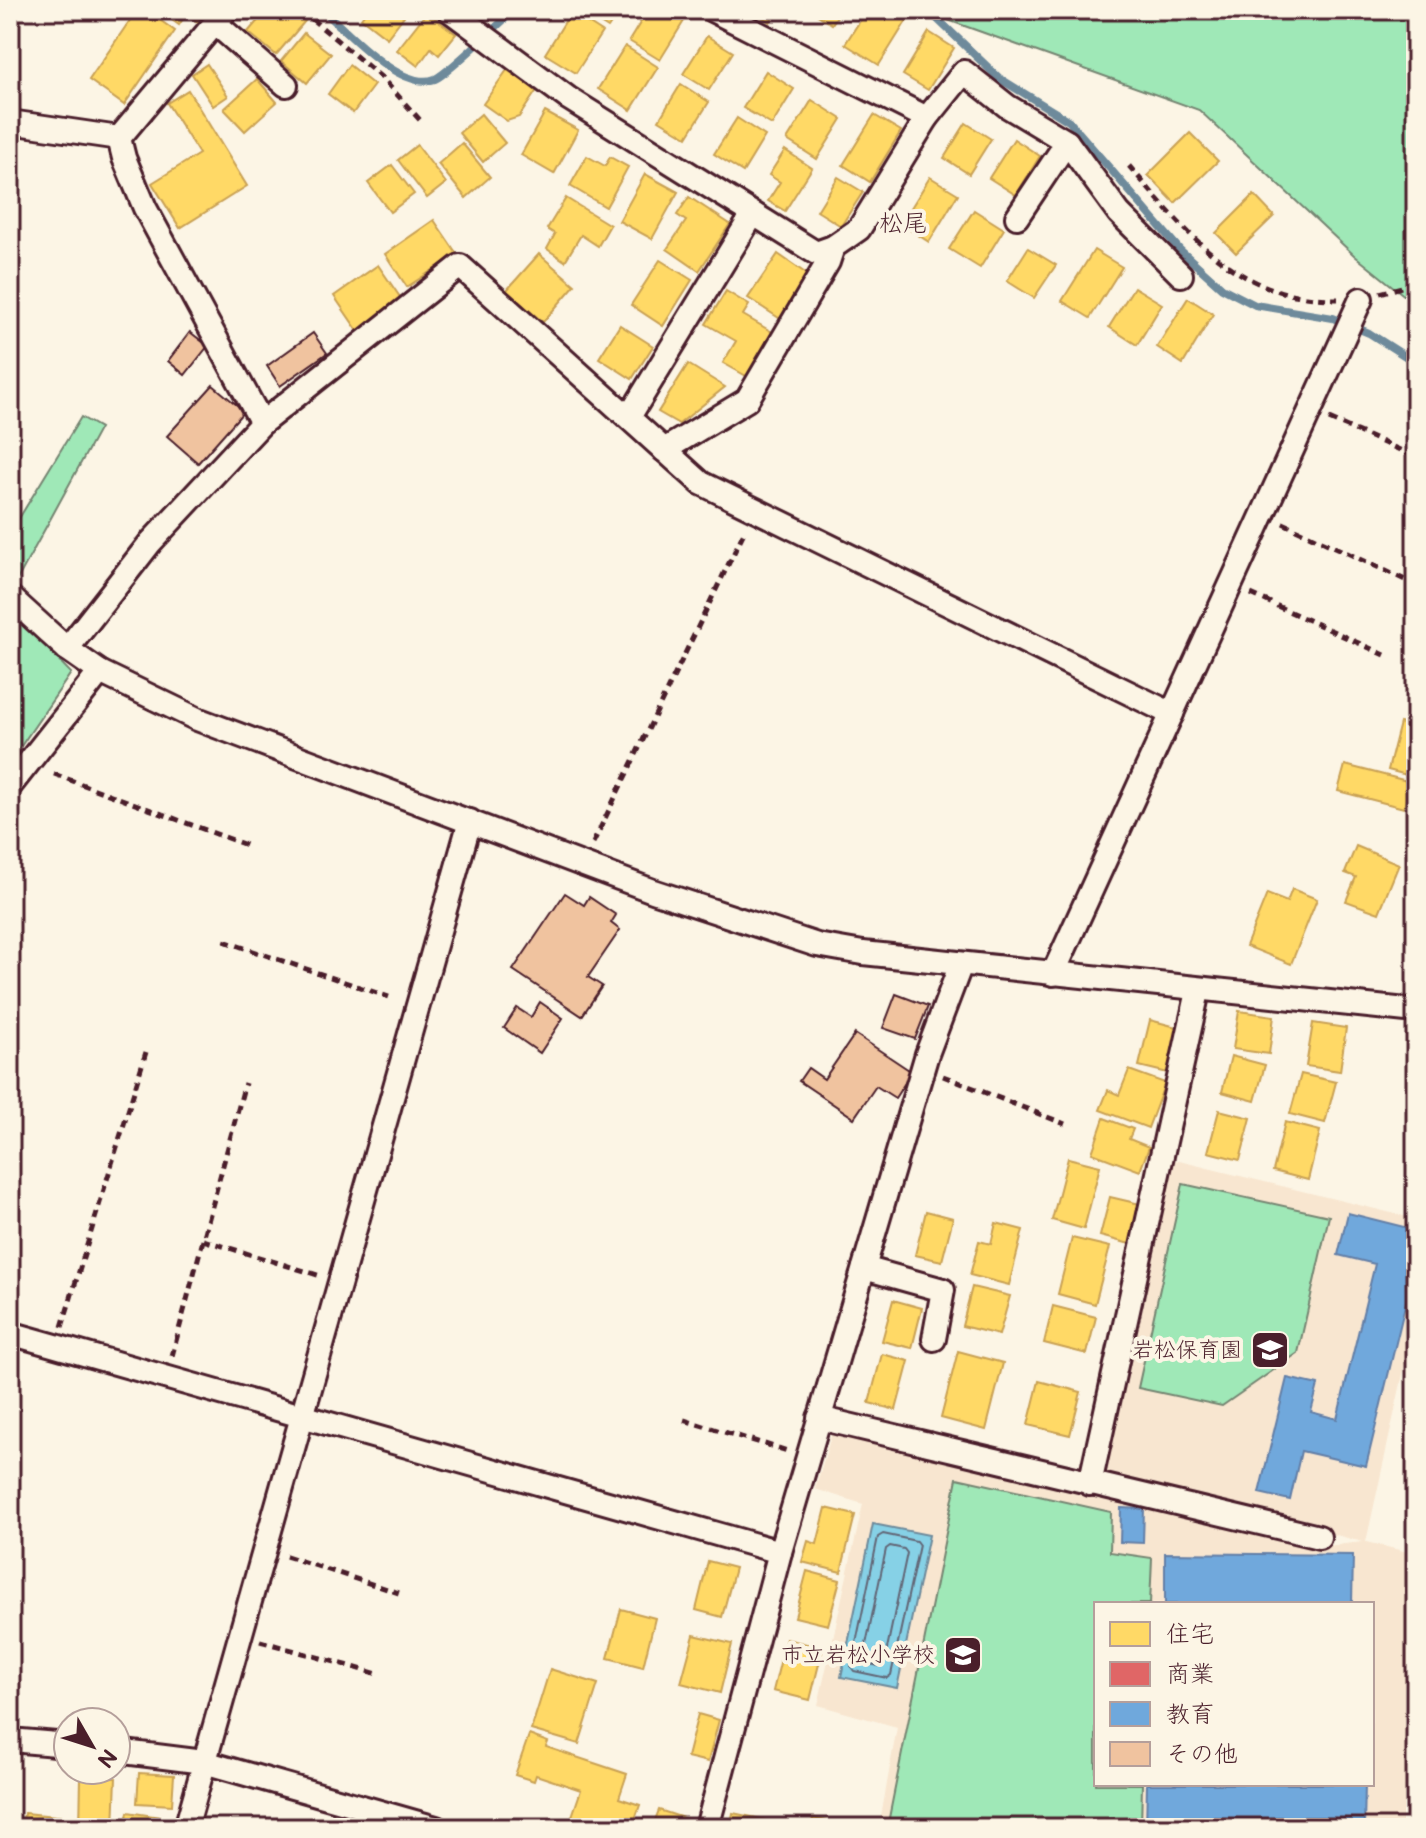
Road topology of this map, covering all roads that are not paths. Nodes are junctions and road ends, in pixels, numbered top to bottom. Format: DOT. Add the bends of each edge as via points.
graph roads {
  1 [pos="449,10"];
  2 [pos="712,10"];
  3 [pos="221,16"];
  4 [pos="286,85"];
  5 [pos="927,118"];
  6 [pos="10,122"];
  7 [pos="119,138"];
  8 [pos="1067,142"];
  9 [pos="753,214"];
  10 [pos="1017,217"];
  11 [pos="833,247"];
  12 [pos="1181,275"];
  13 [pos="1358,307"];
  14 [pos="629,417"];
  15 [pos="262,423"];
  16 [pos="664,450"];
  17 [pos="10,597"];
  18 [pos="67,649"];
  19 [pos="100,672"];
  20 [pos="1172,714"];
  21 [pos="10,786"];
  22 [pos="470,821"];
  23 [pos="961,964"];
  24 [pos="1053,974"];
  25 [pos="1198,991"];
  26 [pos="1416,1011"];
  27 [pos="864,1268"];
  28 [pos="10,1333"];
  29 [pos="934,1339"];
  30 [pos="303,1416"];
  31 [pos="819,1418"];
  32 [pos="1090,1484"];
  33 [pos="1319,1537"];
  34 [pos="780,1552"];
  35 [pos="10,1740"];
  36 [pos="52,1744"];
  37 [pos="132,1753"];
  38 [pos="204,1762"];
  39 [pos="186,1828"];
  40 [pos="436,1828"];
  41 [pos="707,1828"];
  1 -- 9 [label="street" via="568,98"];
  2 -- 5 [label="street"];
  3 -- 4 [label="street"];
  3 -- 7 [label="street"];
  5 -- 8 [label="street" via="964,72"];
  5 -- 11 [label="street" via="859,229"];
  6 -- 7 [label="street"];
  7 -- 15 [label="street" via="145,208"];
  8 -- 10 [label="street"];
  8 -- 12 [label="street" via="1119,213"];
  9 -- 11 [label="street" via="816,253"];
  9 -- 14 [label="street"];
  11 -- 16 [label="street" via="747,400"];
  13 -- 20 [label="street"];
  14 -- 15 [label="street" via="460,266"];
  14 -- 16 [label="street"];
  15 -- 18 [label="street" via="150,543"];
  16 -- 20 [label="street" via="719,494"];
  17 -- 18 [label="street"];
  18 -- 19 [label="street"];
  19 -- 21 [label="street"];
  19 -- 22 [label="street" via="197,719"];
  20 -- 24 [label="street"];
  22 -- 23 [label="street" via="653,891 817,945"];
  22 -- 30 [label="street"];
  23 -- 24 [label="street"];
  23 -- 27 [label="street" via="927,1054"];
  24 -- 25 [label="street"];
  25 -- 26 [label="street"];
  25 -- 32 [label="street"];
  27 -- 29 [label="street" via="943,1290"];
  27 -- 31 [label="street"];
  28 -- 30 [label="street"];
  30 -- 34 [label="street"];
  30 -- 38 [label="street"];
  31 -- 32 [label="street"];
  31 -- 34 [label="street"];
  32 -- 33 [label="street"];
  34 -- 41 [label="street"];
  35 -- 36 [label="street"];
  37 -- 38 [label="street"];
  38 -- 39 [label="street"];
  38 -- 40 [label="street"];
}
